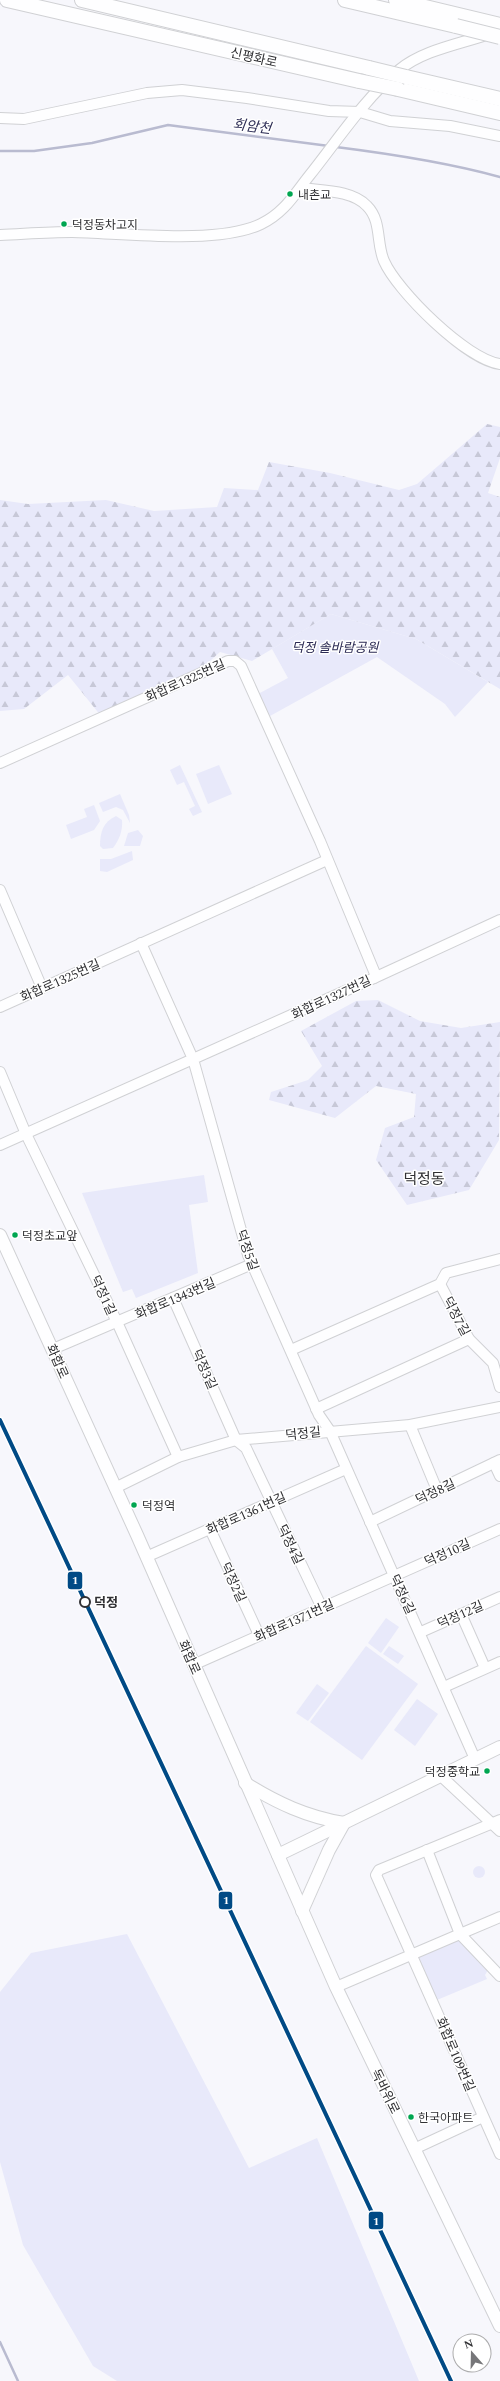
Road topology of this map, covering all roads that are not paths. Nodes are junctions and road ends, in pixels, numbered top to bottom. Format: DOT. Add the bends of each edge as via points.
graph roads {
  1 [pos="7,0"];
  2 [pos="82,0"];
  3 [pos="345,0"];
  4 [pos="396,0"];
  5 [pos="459,21"];
  6 [pos="500,25"];
  7 [pos="500,30"];
  8 [pos="500,37"];
  9 [pos="402,83"];
  10 [pos="500,99"];
  11 [pos="500,113"];
  12 [pos="358,114"];
  13 [pos="0,118"];
  14 [pos="500,136"];
  15 [pos="301,188"];
  16 [pos="0,235"];
  17 [pos="500,364"];
  18 [pos="0,763"];
  19 [pos="327,860"];
  20 [pos="0,890"];
  21 [pos="500,920"];
  22 [pos="141,943"];
  23 [pos="374,978"];
  24 [pos="42,988"];
  25 [pos="0,1007"];
  26 [pos="193,1059"];
  27 [pos="1,1078"];
  28 [pos="26,1134"];
  29 [pos="0,1145"];
  30 [pos="0,1235"];
  31 [pos="500,1259"];
  32 [pos="252,1264"];
  33 [pos="440,1284"];
  34 [pos="173,1298"];
  35 [pos="117,1322"];
  36 [pos="469,1339"];
  37 [pos="53,1349"];
  38 [pos="291,1350"];
  39 [pos="500,1387"];
  40 [pos="500,1407"];
  41 [pos="316,1409"];
  42 [pos="410,1425"];
  43 [pos="330,1430"];
  44 [pos="236,1440"];
  45 [pos="178,1457"];
  46 [pos="497,1462"];
  47 [pos="346,1469"];
  48 [pos="500,1476"];
  49 [pos="115,1488"];
  50 [pos="437,1490"];
  51 [pos="271,1503"];
  52 [pos="370,1522"];
  53 [pos="500,1529"];
  54 [pos="210,1530"];
  55 [pos="146,1557"];
  56 [pos="394,1576"];
  57 [pos="500,1598"];
  58 [pos="322,1608"];
  59 [pos="461,1614"];
  60 [pos="421,1632"];
  61 [pos="259,1635"];
  62 [pos="500,1662"];
  63 [pos="193,1665"];
  64 [pos="485,1668"];
  65 [pos="444,1687"];
  66 [pos="500,1747"];
  67 [pos="475,1759"];
  68 [pos="440,1775"];
  69 [pos="245,1783"];
  70 [pos="496,1821"];
  71 [pos="344,1823"];
  72 [pos="500,1831"];
  73 [pos="426,1850"];
  74 [pos="278,1855"];
  75 [pos="302,1911"];
  76 [pos="500,1917"];
  77 [pos="460,1934"];
  78 [pos="413,1954"];
  79 [pos="500,1976"];
  80 [pos="336,1987"];
  81 [pos="483,2117"];
  82 [pos="414,2148"];
  83 [pos="500,2154"];
  84 [pos="500,2326"];
  1 -- 9 [label="highway, 신평화로, bridge" via="359,81"];
  2 -- 9 [label="highway, 신평화로, bridge" via="369,68"];
  3 -- 5 [label="highway"];
  4 -- 5 [label="highway"];
  5 -- 6 [label="highway"];
  5 -- 8 [label="highway, bridge"];
  7 -- 12 [label="street" via="425,56 400,70"];
  9 -- 10 [label="highway, 신평화로"];
  9 -- 11 [label="highway, 신평화로"];
  12 -- 13 [label="street" via="247,98 165,90 24,119"];
  12 -- 14 [label="street" via="390,121 450,126"];
  12 -- 15 [label="street"];
  15 -- 16 [label="street" via="292,202 276,217 244,231 197,236 70,232"];
  15 -- 17 [label="street" via="344,193 367,205 376,218 383,260 395,281 422,311 455,339 489,363"];
  18 -- 19 [label="street, 화합로1325번길" via="228,661 235,661 241,666"];
  19 -- 22 [label="street, 화합로1325번길"];
  19 -- 23 [label="street, 화합로1327번길" via="376,974"];
  20 -- 24 [label="street"];
  21 -- 23 [label="street"];
  22 -- 24 [label="street, 화합로1325번길"];
  22 -- 26 [label="street"];
  23 -- 26 [label="street, 화합로1327번길"];
  24 -- 25 [label="street, 화합로1325번길"];
  26 -- 28 [label="street, 화합로1327번길"];
  26 -- 32 [label="street, 덕정5길"];
  27 -- 28 [label="street"];
  28 -- 29 [label="street, 화합로1327번길"];
  28 -- 35 [label="street, 덕정1길"];
  30 -- 37 [label="main road, 화합로"];
  31 -- 33 [label="street" via="446,1273"];
  32 -- 34 [label="street, 화합로1343번길"];
  32 -- 38 [label="street, 덕정5길"];
  33 -- 36 [label="street, 덕정7길"];
  33 -- 38 [label="street"];
  34 -- 35 [label="street, 화합로1343번길"];
  34 -- 44 [label="street, 덕정3길"];
  35 -- 37 [label="street, 화합로1343번길"];
  35 -- 45 [label="street, 덕정1길"];
  36 -- 39 [label="street, 덕정7길" via="492,1363"];
  36 -- 41 [label="street"];
  37 -- 49 [label="main road, 화합로"];
  38 -- 41 [label="street, 덕정5길"];
  40 -- 42 [label="street, 덕정길"];
  41 -- 43 [label="street, 덕정5길"];
  42 -- 43 [label="street, 덕정길"];
  42 -- 50 [label="street"];
  43 -- 44 [label="street, 덕정길"];
  43 -- 47 [label="street, 덕정6길"];
  44 -- 45 [label="street, 덕정길"];
  44 -- 51 [label="street, 덕정4길" via="246,1448"];
  45 -- 49 [label="street, 덕정길"];
  46 -- 48 [label="street"];
  46 -- 50 [label="street, 덕정8길"];
  47 -- 51 [label="street, 화합로1361번길"];
  47 -- 52 [label="street, 덕정6길"];
  49 -- 55 [label="main road, 화합로"];
  50 -- 52 [label="street, 덕정8길"];
  51 -- 54 [label="street, 화합로1361번길"];
  51 -- 58 [label="street, 덕정4길"];
  52 -- 56 [label="street, 덕정6길"];
  53 -- 56 [label="street, 덕정10길"];
  54 -- 55 [label="street, 화합로1361번길"];
  54 -- 61 [label="street, 덕정2길"];
  55 -- 63 [label="main road, 화합로"];
  56 -- 58 [label="street, 화합로1371번길"];
  56 -- 60 [label="street, 덕정6길"];
  57 -- 59 [label="street, 덕정12길"];
  58 -- 61 [label="street, 화합로1371번길"];
  59 -- 60 [label="street, 덕정12길"];
  59 -- 64 [label="street"];
  60 -- 65 [label="street, 덕정6길"];
  61 -- 63 [label="street, 화합로1371번길"];
  62 -- 64 [label="street"];
  63 -- 69 [label="main road, 화합로"];
  64 -- 65 [label="street"];
  65 -- 67 [label="street, 덕정6길"];
  66 -- 67 [label="main road"];
  67 -- 68 [label="main road"];
  68 -- 70 [label="street"];
  68 -- 71 [label="main road"];
  69 -- 71 [label="main road" via="280,1805 321,1819"];
  69 -- 74 [label="main road, 화합로"];
  70 -- 72 [label="street"];
  70 -- 73 [label="street"];
  71 -- 74 [label="main road"];
  71 -- 75 [label="main road"];
  73 -- 77 [label="street"];
  73 -- 78 [label="street, 화합로109번길" via="379,1870 376,1874"];
  74 -- 75 [label="main road, 독바위로"];
  75 -- 80 [label="main road, 독바위로"];
  76 -- 77 [label="street"];
  77 -- 78 [label="street"];
  77 -- 79 [label="street"];
  78 -- 80 [label="street"];
  78 -- 81 [label="street, 화합로109번길"];
  80 -- 82 [label="main road, 독바위로"];
  81 -- 82 [label="street"];
  81 -- 83 [label="street, 화합로109번길"];
  82 -- 84 [label="main road, 독바위로"];
}
